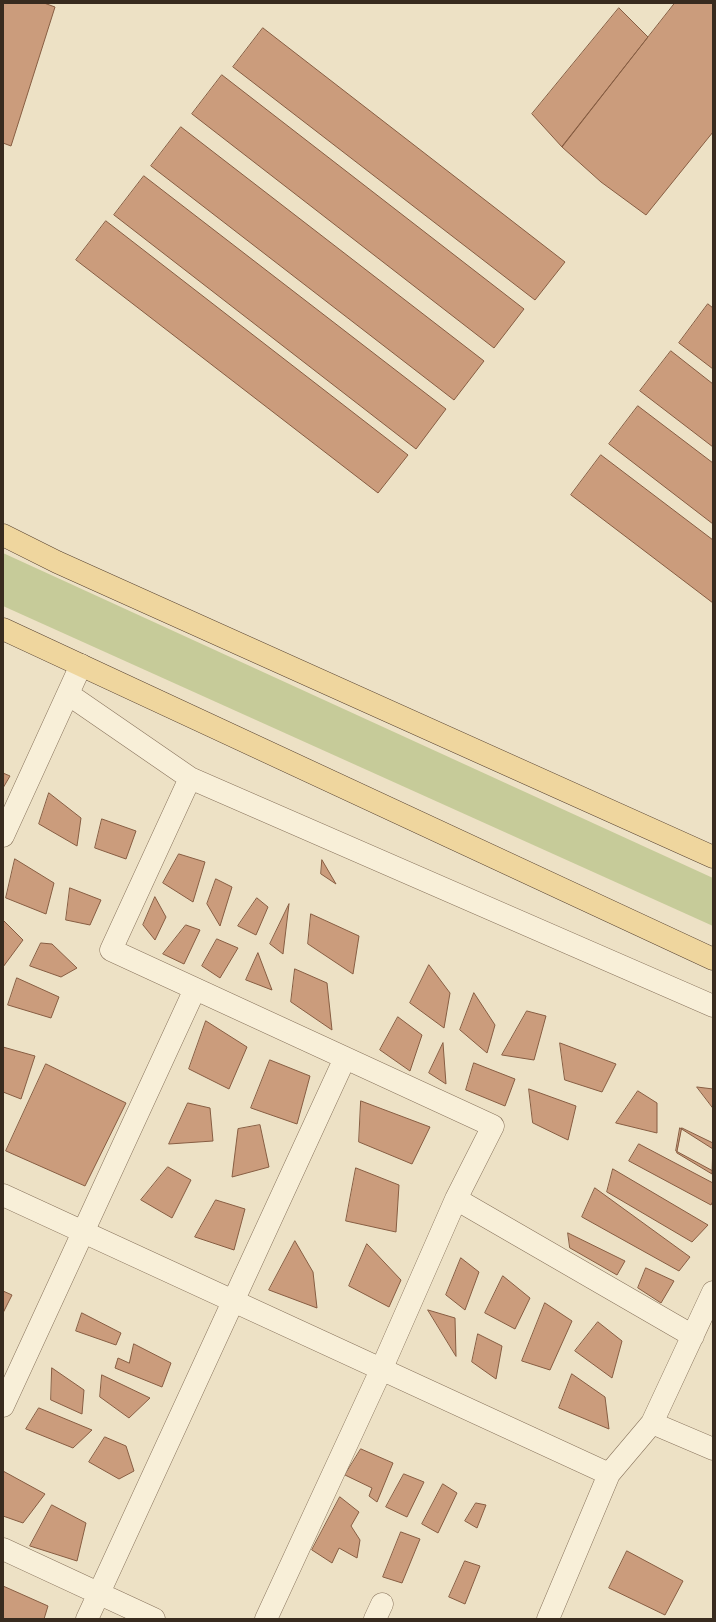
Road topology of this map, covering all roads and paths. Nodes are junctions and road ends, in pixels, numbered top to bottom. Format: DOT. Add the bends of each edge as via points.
graph roads {
  1 [pos="3,535"];
  2 [pos="3,629"];
  3 [pos="81,665"];
  4 [pos="68,694"];
  5 [pos="190,778"];
  6 [pos="3,836"];
  7 [pos="713,857"];
  8 [pos="713,959"];
  9 [pos="195,988"];
  10 [pos="713,1006"];
  11 [pos="345,1058"];
  12 [pos="3,1195"];
  13 [pos="456,1199"];
  14 [pos="83,1232"];
  15 [pos="713,1292"];
  16 [pos="233,1302"];
  17 [pos="693,1336"];
  18 [pos="381,1370"];
  19 [pos="3,1406"];
  20 [pos="652,1423"];
  21 [pos="713,1449"];
  22 [pos="609,1474"];
  23 [pos="3,1549"];
  24 [pos="99,1594"];
  25 [pos="87,1619"];
  26 [pos="154,1619"];
  27 [pos="266,1619"];
  28 [pos="548,1619"];
  1 -- 7 [label="main road" via="57,562"];
  2 -- 3 [label="main road"];
  3 -- 4 [label="street"];
  3 -- 8 [label="main road"];
  4 -- 5 [label="street"];
  4 -- 6 [label="street"];
  5 -- 9 [label="street" via="111,950"];
  5 -- 10 [label="street"];
  9 -- 11 [label="street"];
  9 -- 14 [label="street"];
  11 -- 13 [label="street" via="493,1126"];
  11 -- 16 [label="street"];
  12 -- 14 [label="street"];
  13 -- 17 [label="street"];
  13 -- 18 [label="street"];
  14 -- 16 [label="street"];
  14 -- 19 [label="street"];
  15 -- 17 [label="street"];
  16 -- 18 [label="street"];
  16 -- 24 [label="street"];
  17 -- 20 [label="street"];
  18 -- 22 [label="street"];
  18 -- 27 [label="street"];
  20 -- 21 [label="street"];
  20 -- 22 [label="street"];
  22 -- 28 [label="street"];
  23 -- 24 [label="street"];
  24 -- 25 [label="street"];
  24 -- 26 [label="street"];
}
